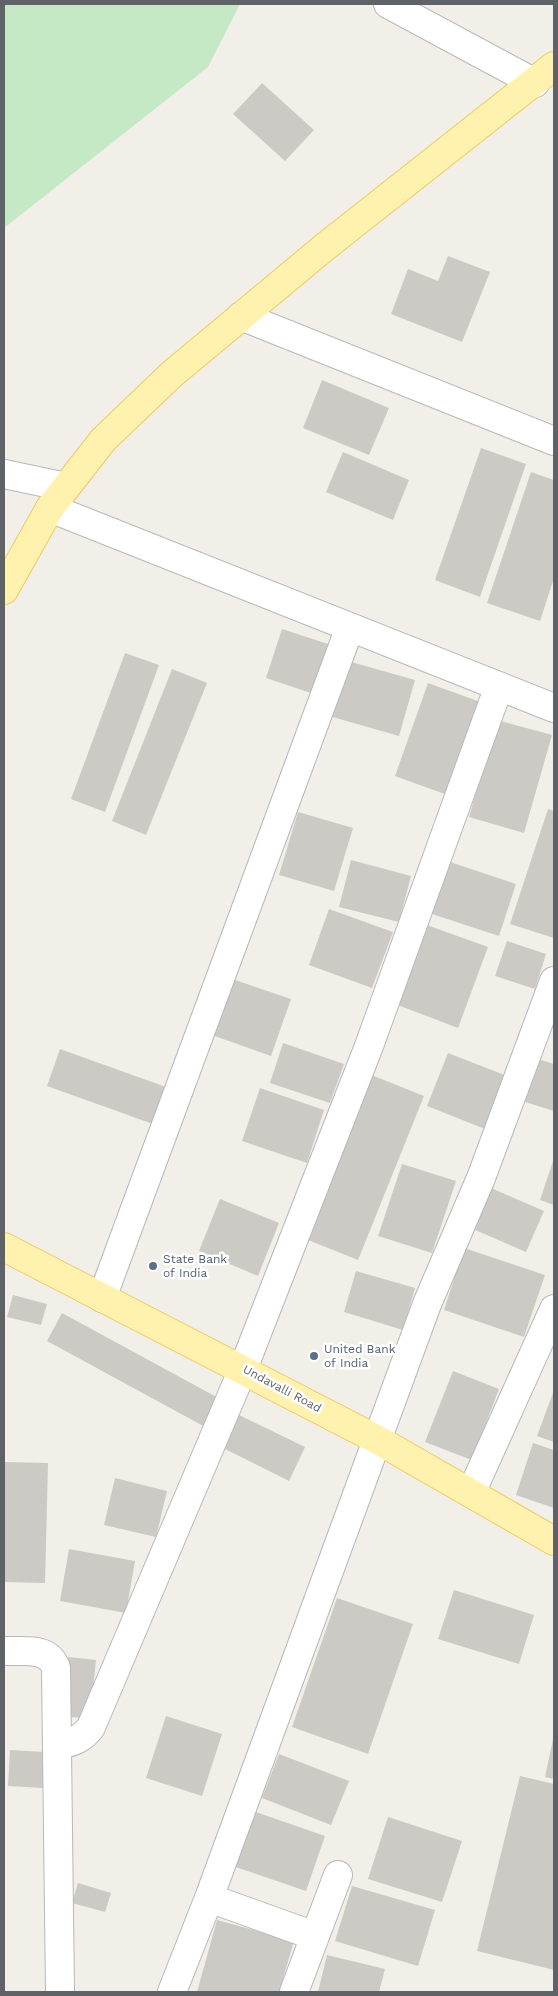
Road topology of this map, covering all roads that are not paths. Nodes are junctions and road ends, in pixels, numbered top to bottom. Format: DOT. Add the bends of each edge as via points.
graph roads {
  1 [pos="388,4"];
  2 [pos="544,75"];
  3 [pos="241,316"];
  4 [pos="554,441"];
  5 [pos="4,474"];
  6 [pos="66,487"];
  7 [pos="50,508"];
  8 [pos="4,590"];
  9 [pos="350,627"];
  10 [pos="499,686"];
  11 [pos="554,708"];
  12 [pos="554,981"];
  13 [pos="5,1254"];
  14 [pos="102,1298"];
  15 [pos="554,1309"];
  16 [pos="243,1369"];
  17 [pos="378,1440"];
  18 [pos="471,1493"];
  19 [pos="554,1541"];
  20 [pos="4,1651"];
  21 [pos="57,1746"];
  22 [pos="338,1875"];
  23 [pos="209,1898"];
  24 [pos="315,1936"];
  25 [pos="60,1992"];
  26 [pos="172,1992"];
  27 [pos="294,1992"];
  1 -- 2 [label="street"];
  2 -- 3 [label="main road"];
  3 -- 4 [label="street"];
  3 -- 6 [label="main road" via="172,374 103,440"];
  5 -- 6 [label="street"];
  6 -- 7 [label="main road"];
  7 -- 8 [label="main road"];
  7 -- 9 [label="street"];
  9 -- 10 [label="street"];
  9 -- 14 [label="street"];
  10 -- 11 [label="street"];
  10 -- 16 [label="street" via="372,1038"];
  12 -- 17 [label="street" via="481,1178 427,1304"];
  13 -- 14 [label="main road, Undavalli Road"];
  14 -- 16 [label="main road, Undavalli Road"];
  15 -- 18 [label="street"];
  16 -- 17 [label="main road, Undavalli Road"];
  16 -- 21 [label="street" via="91,1727 86,1735"];
  17 -- 18 [label="main road, Undavalli Road"];
  17 -- 23 [label="street"];
  18 -- 19 [label="main road, Undavalli Road"];
  20 -- 21 [label="street" via="44,1652 53,1659 56,1668"];
  21 -- 25 [label="street"];
  22 -- 24 [label="street"];
  23 -- 24 [label="street"];
  23 -- 26 [label="street"];
  24 -- 27 [label="street"];
}
